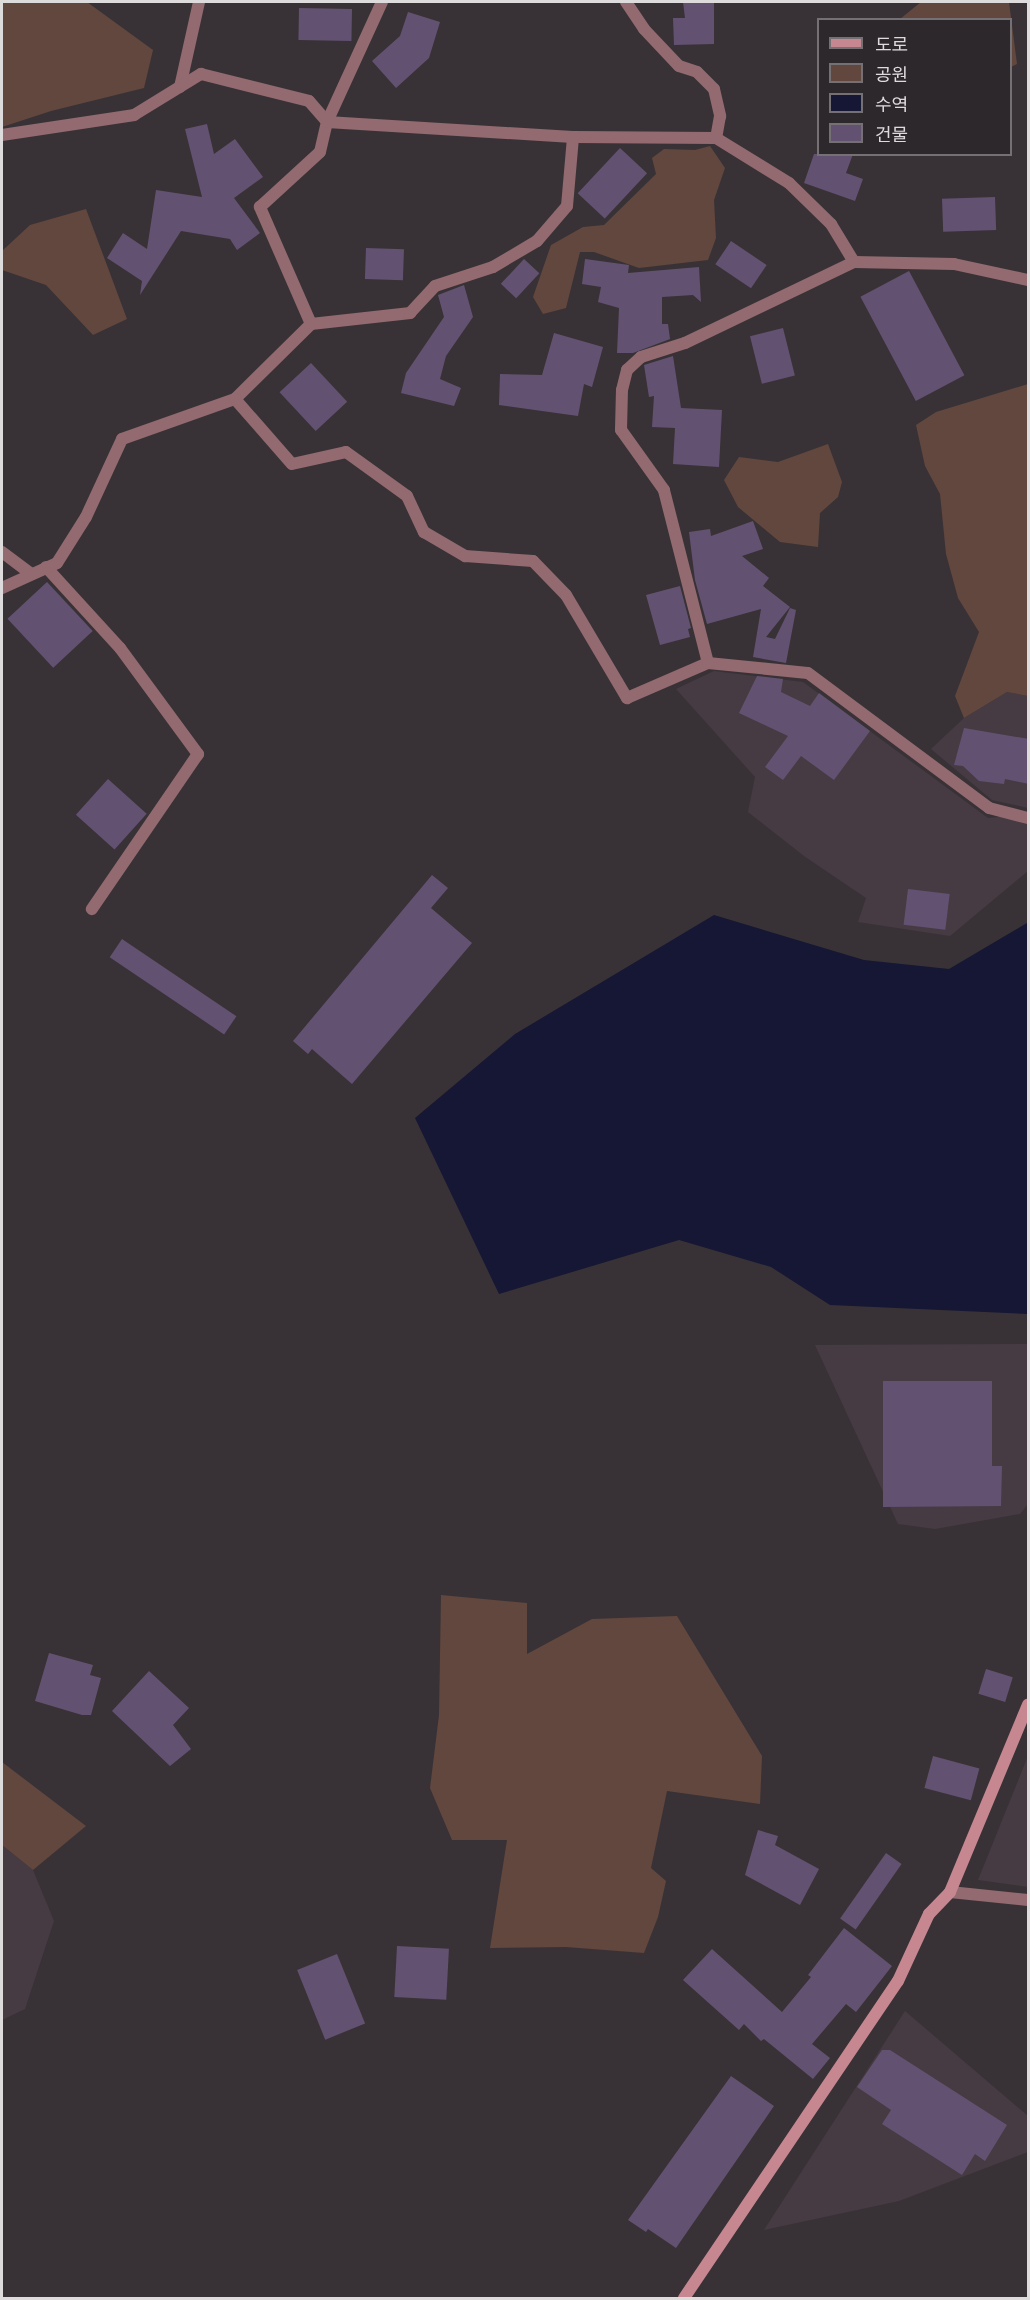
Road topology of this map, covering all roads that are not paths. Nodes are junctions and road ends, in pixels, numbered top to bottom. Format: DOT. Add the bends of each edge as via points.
graph roads {
  1 [pos="199,2"];
  2 [pos="382,2"];
  3 [pos="626,2"];
  4 [pos="180,87"];
  5 [pos="327,122"];
  6 [pos="2,135"];
  7 [pos="573,137"];
  8 [pos="716,138"];
  9 [pos="854,262"];
  10 [pos="1029,280"];
  11 [pos="311,324"];
  12 [pos="235,399"];
  13 [pos="2,552"];
  14 [pos="46,567"];
  15 [pos="31,574"];
  16 [pos="2,588"];
  17 [pos="708,663"];
  18 [pos="1029,818"];
  19 [pos="92,909"];
  20 [pos="1029,1705"];
  21 [pos="950,1892"];
  22 [pos="1029,1900"];
  23 [pos="684,2298"];
  1 -- 4 [label="street"];
  2 -- 5 [label="street"];
  3 -- 8 [label="street" via="644,29 679,66 698,72 714,89 720,116"];
  4 -- 5 [label="street" via="201,74 309,101"];
  4 -- 6 [label="street" via="134,115"];
  5 -- 7 [label="street"];
  5 -- 11 [label="street" via="320,152 260,207"];
  7 -- 8 [label="street"];
  7 -- 11 [label="street" via="567,206 537,241 493,267 435,286 410,313"];
  8 -- 9 [label="street" via="789,183 831,224"];
  9 -- 10 [label="street" via="954,264"];
  9 -- 17 [label="street" via="685,343 641,357 627,370 621,430 664,490"];
  11 -- 12 [label="street"];
  12 -- 14 [label="street" via="122,439 86,517 57,563"];
  12 -- 17 [label="street" via="292,464 346,452 407,496 424,532 465,556 533,561 566,595 627,698"];
  13 -- 15 [label="street"];
  14 -- 15 [label="street"];
  14 -- 19 [label="street" via="120,648 198,754"];
  15 -- 16 [label="street"];
  17 -- 18 [label="street" via="808,673 989,808"];
  20 -- 21 [label="street"];
  21 -- 22 [label="street"];
  21 -- 23 [label="street" via="929,1914 898,1981"];
}
